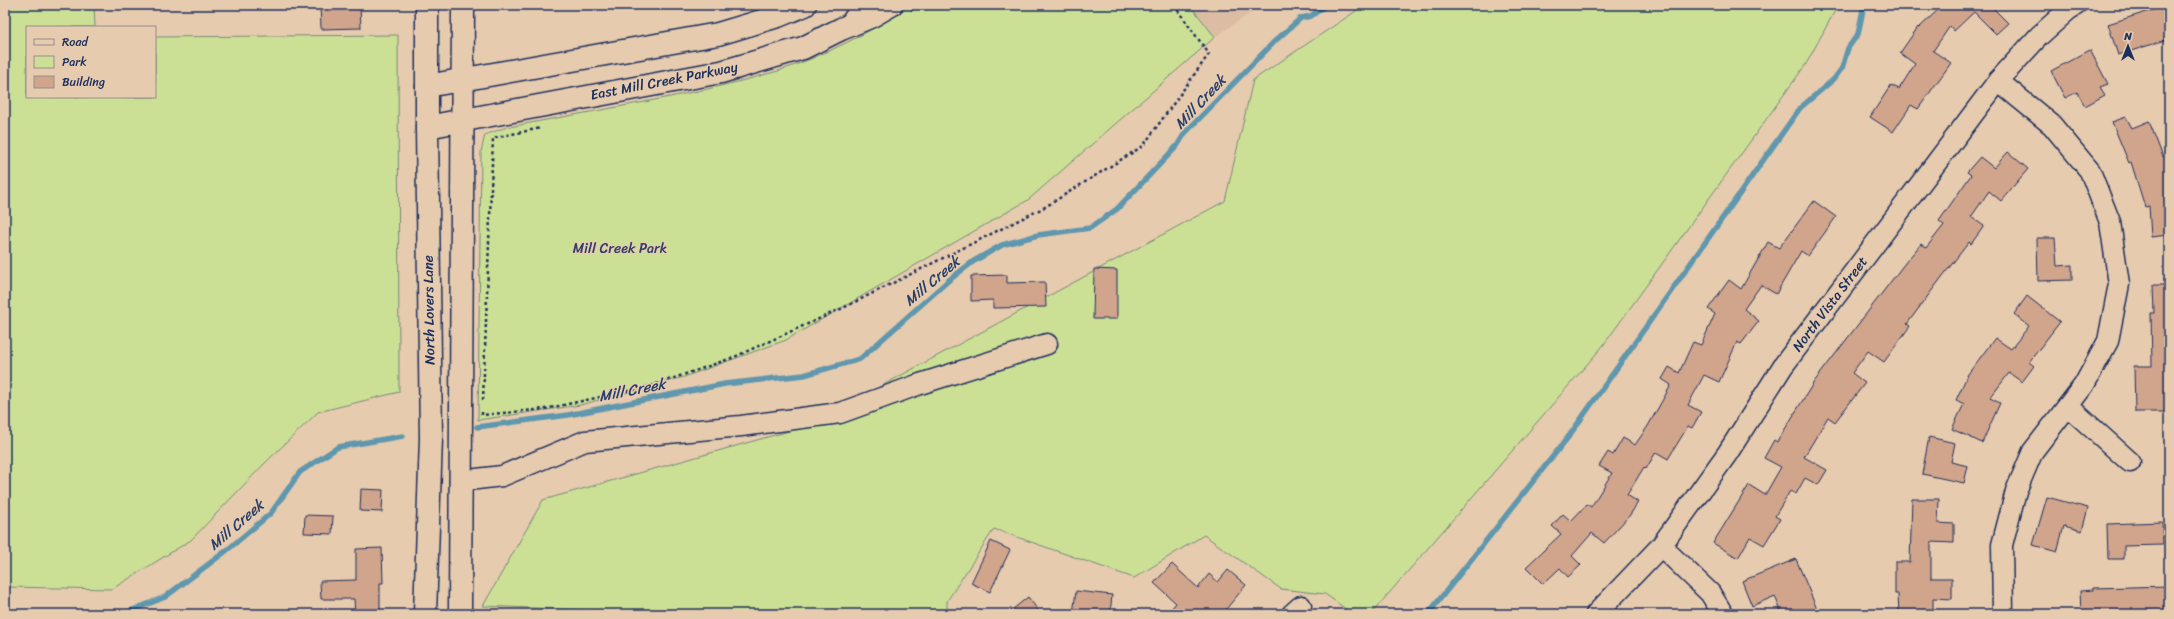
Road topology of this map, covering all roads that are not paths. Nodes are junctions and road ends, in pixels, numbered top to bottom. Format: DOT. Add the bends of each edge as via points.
graph roads {
  1 [pos="427,5"];
  2 [pos="463,5"];
  3 [pos="805,5"];
  4 [pos="857,5"];
  5 [pos="891,5"];
  6 [pos="2076,5"];
  7 [pos="841,29"];
  8 [pos="463,80"];
  9 [pos="1998,82"];
  10 [pos="427,86"];
  11 [pos="462,120"];
  12 [pos="427,127"];
  13 [pos="1047,344"];
  14 [pos="2069,407"];
  15 [pos="2130,462"];
  16 [pos="460,481"];
  17 [pos="1661,546"];
  18 [pos="425,614"];
  19 [pos="460,614"];
  20 [pos="1596,614"];
  21 [pos="1723,614"];
  22 [pos="2003,614"];
  1 -- 10 [label="main road, North Lovers Lane"];
  2 -- 8 [label="main road"];
  3 -- 8 [label="main road" via="718,34"];
  4 -- 7 [label="lane"];
  5 -- 7 [label="main road, East Mill Creek Parkway"];
  6 -- 9 [label="street, North Vista Street" via="2039,36"];
  7 -- 11 [label="main road, East Mill Creek Parkway" via="802,48 721,72"];
  8 -- 10 [label="main road"];
  8 -- 11 [label="main road"];
  9 -- 14 [label="street" via="2052,125 2090,172 2110,222 2119,284 2108,341"];
  9 -- 17 [label="street, North Vista Street" via="1783,366 1728,454"];
  10 -- 12 [label="main road, North Lovers Lane"];
  11 -- 12 [label="main road, East Mill Creek Parkway"];
  11 -- 16 [label="main road"];
  12 -- 18 [label="main road, North Lovers Lane" via="431,438"];
  13 -- 16 [label="street" via="920,384 840,413 741,426 585,441 502,476"];
  14 -- 15 [label="street"];
  14 -- 22 [label="street" via="2033,451 2016,491 2002,545"];
  16 -- 19 [label="main road"];
  17 -- 20 [label="street, North Vista Street"];
  17 -- 21 [label="street" via="1710,593"];
}
